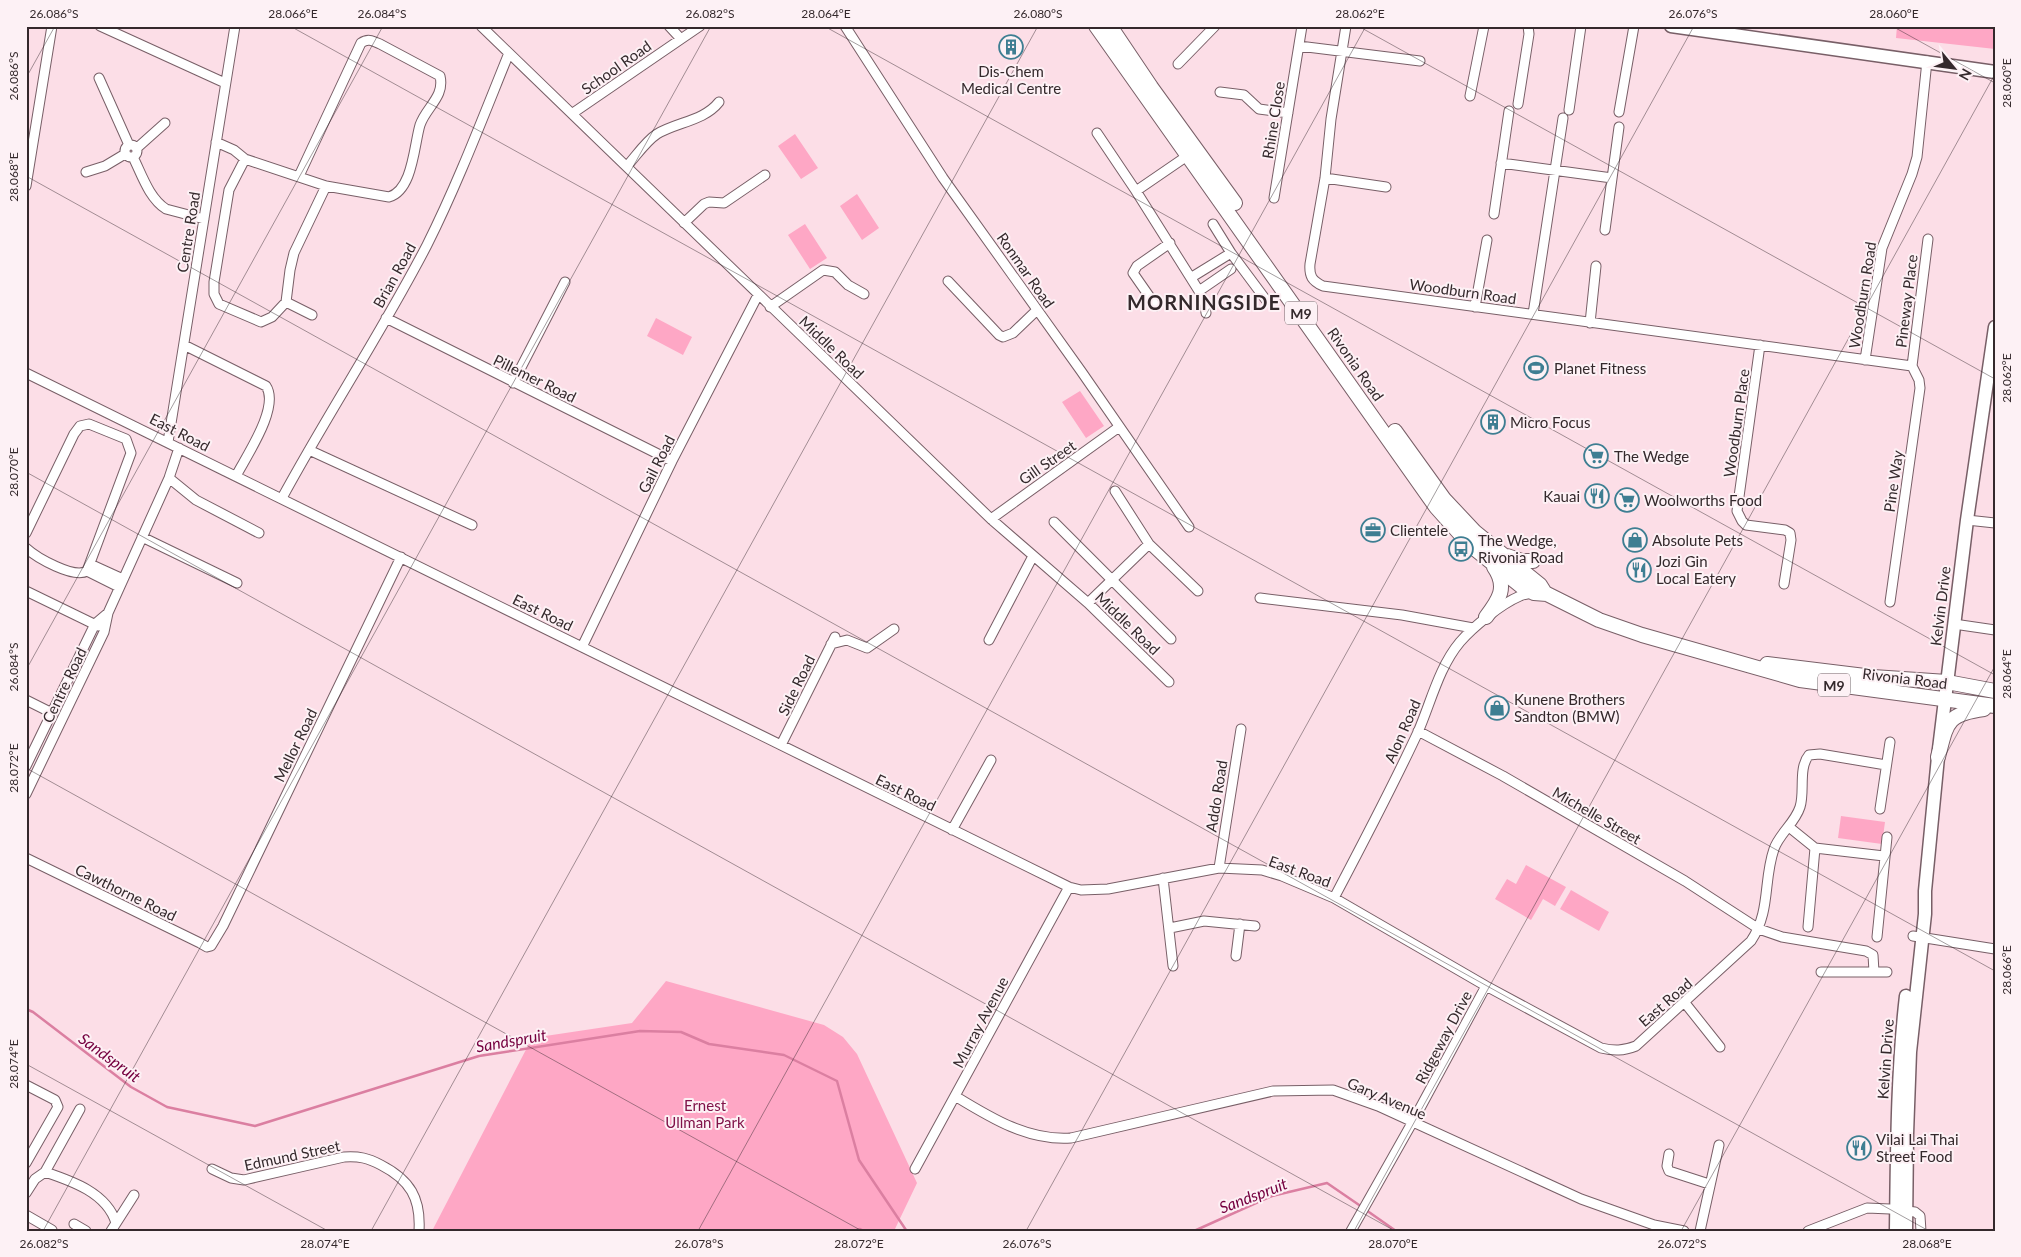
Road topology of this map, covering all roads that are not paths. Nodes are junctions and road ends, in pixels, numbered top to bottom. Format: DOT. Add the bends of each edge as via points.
graph roads {
  1 [pos="52,26"];
  2 [pos="100,26"];
  3 [pos="235,26"];
  4 [pos="481,26"];
  5 [pos="669,26"];
  6 [pos="700,26"];
  7 [pos="845,26"];
  8 [pos="1096,26"];
  9 [pos="1110,26"];
  10 [pos="1215,26"];
  11 [pos="1302,26"];
  12 [pos="1346,26"];
  13 [pos="1484,26"];
  14 [pos="1528,26"];
  15 [pos="1581,26"];
  16 [pos="1634,26"];
  17 [pos="1671,26"];
  18 [pos="681,39"];
  19 [pos="1299,46"];
  20 [pos="1343,51"];
  21 [pos="509,53"];
  22 [pos="1420,61"];
  23 [pos="1927,61"];
  24 [pos="1178,64"];
  25 [pos="1995,72"];
  26 [pos="100,78"];
  27 [pos="225,83"];
  28 [pos="1220,92"];
  29 [pos="1470,96"];
  30 [pos="719,102"];
  31 [pos="1518,104"];
  32 [pos="1569,110"];
  33 [pos="1509,111"];
  34 [pos="1619,112"];
  35 [pos="573,113"];
  36 [pos="1288,113"];
  37 [pos="1563,118"];
  38 [pos="166,123"];
  39 [pos="1618,127"];
  40 [pos="1097,133"];
  41 [pos="216,142"];
  42 [pos="133,146"];
  43 [pos="1193,152"];
  44 [pos="129,156"];
  45 [pos="245,159"];
  46 [pos="1501,162"];
  47 [pos="627,166"];
  48 [pos="1555,170"];
  49 [pos="86,172"];
  50 [pos="765,175"];
  51 [pos="299,176"];
  52 [pos="1325,178"];
  53 [pos="1612,178"];
  54 [pos="26,186"];
  55 [pos="326,186"];
  56 [pos="1386,187"];
  57 [pos="1136,191"];
  58 [pos="1274,198"];
  59 [pos="1494,214"];
  60 [pos="204,218"];
  61 [pos="684,223"];
  62 [pos="1213,224"];
  63 [pos="1605,230"];
  64 [pos="1928,239"];
  65 [pos="1487,240"];
  66 [pos="1170,243"];
  67 [pos="1231,253"];
  68 [pos="1596,266"];
  69 [pos="1230,269"];
  70 [pos="1192,277"];
  71 [pos="948,281"];
  72 [pos="565,282"];
  73 [pos="1199,291"];
  74 [pos="864,294"];
  75 [pos="758,295"];
  76 [pos="1266,300"];
  77 [pos="286,302"];
  78 [pos="770,306"];
  79 [pos="1156,306"];
  80 [pos="1475,307"];
  81 [pos="1037,310"];
  82 [pos="1206,314"];
  83 [pos="1533,314"];
  84 [pos="312,316"];
  85 [pos="386,318"];
  86 [pos="1590,323"];
  87 [pos="1995,327"];
  88 [pos="184,345"];
  89 [pos="1760,345"];
  90 [pos="1865,360"];
  91 [pos="1912,366"];
  92 [pos="27,374"];
  93 [pos="1991,376"];
  94 [pos="513,382"];
  95 [pos="1119,427"];
  96 [pos="168,442"];
  97 [pos="179,448"];
  98 [pos="309,450"];
  99 [pos="672,461"];
  100 [pos="236,476"];
  101 [pos="169,478"];
  102 [pos="1115,491"];
  103 [pos="282,498"];
  104 [pos="991,519"];
  105 [pos="1967,520"];
  106 [pos="1054,522"];
  107 [pos="1995,523"];
  108 [pos="472,525"];
  109 [pos="1189,528"];
  110 [pos="26,533"];
  111 [pos="259,533"];
  112 [pos="142,537"];
  113 [pos="1149,544"];
  114 [pos="26,548"];
  115 [pos="1034,556"];
  116 [pos="401,557"];
  117 [pos="1495,558"];
  118 [pos="1533,561"];
  119 [pos="88,567"];
  120 [pos="1111,580"];
  121 [pos="121,583"];
  122 [pos="237,583"];
  123 [pos="1784,584"];
  124 [pos="1523,586"];
  125 [pos="26,591"];
  126 [pos="1198,591"];
  127 [pos="1260,598"];
  128 [pos="1890,602"];
  129 [pos="1088,603"];
  130 [pos="108,612"];
  131 [pos="1486,617"];
  132 [pos="95,624"];
  133 [pos="1954,624"];
  134 [pos="105,628"];
  135 [pos="894,628"];
  136 [pos="1473,628"];
  137 [pos="1995,630"];
  138 [pos="1171,639"];
  139 [pos="989,640"];
  140 [pos="582,646"];
  141 [pos="1725,659"];
  142 [pos="1169,682"];
  143 [pos="1947,682"];
  144 [pos="1995,691"];
  145 [pos="26,700"];
  146 [pos="1945,700"];
  147 [pos="1995,707"];
  148 [pos="52,713"];
  149 [pos="1241,729"];
  150 [pos="1418,731"];
  151 [pos="1890,742"];
  152 [pos="781,745"];
  153 [pos="1938,757"];
  154 [pos="990,760"];
  155 [pos="1886,765"];
  156 [pos="26,766"];
  157 [pos="26,794"];
  158 [pos="1880,809"];
  159 [pos="1789,827"];
  160 [pos="952,830"];
  161 [pos="1887,838"];
  162 [pos="1815,848"];
  163 [pos="1884,856"];
  164 [pos="26,858"];
  165 [pos="1219,868"];
  166 [pos="1163,878"];
  167 [pos="1069,888"];
  168 [pos="1334,898"];
  169 [pos="1240,924"];
  170 [pos="1255,926"];
  171 [pos="1808,927"];
  172 [pos="1170,928"];
  173 [pos="1759,929"];
  174 [pos="1917,936"];
  175 [pos="1877,937"];
  176 [pos="213,944"];
  177 [pos="1995,948"];
  178 [pos="1236,956"];
  179 [pos="1173,966"];
  180 [pos="1820,972"];
  181 [pos="1874,972"];
  182 [pos="1887,972"];
  183 [pos="1486,986"];
  184 [pos="1685,1003"];
  185 [pos="1720,1047"];
  186 [pos="26,1085"];
  187 [pos="955,1096"];
  188 [pos="80,1109"];
  189 [pos="1412,1123"];
  190 [pos="1719,1145"];
  191 [pos="1669,1154"];
  192 [pos="26,1163"];
  193 [pos="212,1169"];
  194 [pos="915,1169"];
  195 [pos="45,1172"];
  196 [pos="1709,1184"];
  197 [pos="26,1193"];
  198 [pos="134,1195"];
  199 [pos="1901,1210"];
  200 [pos="26,1215"];
  201 [pos="74,1224"];
  202 [pos="114,1227"];
  203 [pos="52,1230"];
  204 [pos="86,1231"];
  205 [pos="419,1231"];
  206 [pos="1350,1231"];
  207 [pos="1684,1231"];
  208 [pos="1700,1231"];
  209 [pos="1808,1231"];
  210 [pos="1896,1231"];
  211 [pos="1906,1231"];
  212 [pos="1921,1231"];
  1 -- 54 [label="street"];
  2 -- 27 [label="street"];
  3 -- 27 [label="street, Centre Road"];
  4 -- 21 [label="street, Middle Road"];
  5 -- 18 [label="street"];
  6 -- 18 [label="street, School Road"];
  7 -- 81 [label="street, Ronmar Road" via="944,178"];
  8 -- 43 [label="main road, Rivonia Road / M9"];
  9 -- 43 [label="main road, Rivonia Road / M9"];
  10 -- 24 [label="street"];
  11 -- 19 [label="street, Rhine Close"];
  12 -- 20 [label="street, Woodburn Road"];
  13 -- 29 [label="street"];
  14 -- 31 [label="street"];
  15 -- 32 [label="street"];
  16 -- 34 [label="street"];
  17 -- 23 [label="main road"];
  18 -- 35 [label="street, School Road"];
  19 -- 20 [label="street"];
  19 -- 36 [label="street, Rhine Close"];
  20 -- 22 [label="street"];
  20 -- 52 [label="street, Woodburn Road"];
  21 -- 35 [label="street, Middle Road"];
  21 -- 85 [label="street, Brian Road" via="441,214"];
  23 -- 25 [label="main road"];
  23 -- 90 [label="street, Woodburn Road" via="1917,157 1882,248"];
  26 -- 42 [label="street"];
  27 -- 41 [label="street, Centre Road"];
  28 -- 36 [label="street" via="1247,96 1259,109"];
  30 -- 47 [label="street" via="705,115 656,135"];
  33 -- 46 [label="street"];
  35 -- 47 [label="street, Middle Road"];
  36 -- 58 [label="street, Rhine Close"];
  37 -- 48 [label="street"];
  38 -- 42 [label="street"];
  39 -- 53 [label="street"];
  40 -- 57 [label="street"];
  41 -- 45 [label="street"];
  41 -- 60 [label="street, Centre Road"];
  42 -- 44 [label="street" via="125,149"];
  43 -- 57 [label="street"];
  43 -- 117 [label="main road, Rivonia Road / M9" via="1444,499"];
  44 -- 49 [label="street"];
  44 -- 60 [label="street" via="161,206"];
  45 -- 51 [label="street"];
  45 -- 77 [label="street" via="229,190 214,294 219,304 261,322 272,317"];
  46 -- 48 [label="street"];
  46 -- 59 [label="street"];
  47 -- 61 [label="street, Middle Road"];
  48 -- 53 [label="street"];
  48 -- 83 [label="street"];
  50 -- 61 [label="street" via="724,203 704,204"];
  51 -- 55 [label="street"];
  51 -- 55 [label="street" via="361,43 372,41 380,44 440,76 442,82 438,97 422,119 406,180 398,194 390,197"];
  52 -- 56 [label="street"];
  52 -- 80 [label="street, Woodburn Road" via="1310,264 1314,281 1323,286"];
  53 -- 63 [label="street"];
  55 -- 77 [label="street" via="294,253"];
  57 -- 66 [label="street"];
  60 -- 88 [label="street, Centre Road"];
  61 -- 75 [label="street, Middle Road"];
  62 -- 67 [label="street"];
  64 -- 91 [label="street, Pineway Place"];
  65 -- 80 [label="street"];
  66 -- 70 [label="street"];
  66 -- 79 [label="street" via="1133,272"];
  67 -- 70 [label="street"];
  67 -- 76 [label="street"];
  68 -- 86 [label="street"];
  69 -- 73 [label="street"];
  70 -- 73 [label="street"];
  71 -- 81 [label="street" via="1003,337 1013,333"];
  72 -- 94 [label="street"];
  73 -- 82 [label="street"];
  74 -- 78 [label="street" via="835,272 823,270"];
  75 -- 78 [label="street, Middle Road"];
  75 -- 99 [label="street, Gail Road"];
  77 -- 84 [label="street"];
  78 -- 104 [label="street, Middle Road"];
  80 -- 83 [label="street, Woodburn Road"];
  81 -- 95 [label="street, Ronmar Road"];
  83 -- 86 [label="street, Woodburn Road"];
  85 -- 94 [label="street, Pillemer Road"];
  85 -- 98 [label="street, Brian Road"];
  86 -- 89 [label="street, Woodburn Road"];
  87 -- 93 [label="main road, Kelvin Drive"];
  88 -- 96 [label="street, Centre Road"];
  88 -- 100 [label="street" via="269,390 268,412"];
  89 -- 90 [label="street, Woodburn Road"];
  89 -- 123 [label="street, Woodburn Place" via="1738,511 1746,525 1790,533"];
  90 -- 91 [label="street, Woodburn Road"];
  91 -- 128 [label="street, Pine Way" via="1920,388"];
  92 -- 96 [label="street, East Road"];
  93 -- 105 [label="main road, Kelvin Drive"];
  94 -- 99 [label="street, Pillemer Road"];
  95 -- 104 [label="street, Gill Street"];
  95 -- 109 [label="street, Ronmar Road"];
  96 -- 97 [label="street, East Road"];
  97 -- 100 [label="street, East Road"];
  97 -- 101 [label="street, Centre Road"];
  98 -- 103 [label="street, Brian Road"];
  98 -- 108 [label="street"];
  99 -- 140 [label="street, Gail Road"];
  100 -- 103 [label="street, East Road"];
  101 -- 111 [label="street" via="196,500"];
  101 -- 112 [label="street, Centre Road"];
  102 -- 113 [label="street"];
  103 -- 116 [label="street, East Road"];
  104 -- 115 [label="street, Middle Road"];
  105 -- 107 [label="street"];
  105 -- 133 [label="main road, Kelvin Drive"];
  106 -- 120 [label="street"];
  110 -- 119 [label="street" via="77,428 89,424 126,439 132,453"];
  112 -- 121 [label="street, Centre Road"];
  112 -- 122 [label="street"];
  113 -- 120 [label="street"];
  113 -- 126 [label="street"];
  114 -- 119 [label="street" via="73,573 82,574"];
  115 -- 129 [label="street, Middle Road"];
  115 -- 139 [label="street"];
  116 -- 140 [label="street, East Road"];
  116 -- 176 [label="street, Mellor Road"];
  117 -- 118 [label="main road"];
  117 -- 124 [label="main road, Rivonia Road / M9"];
  117 -- 131 [label="main road" via="1502,590"];
  119 -- 121 [label="street"];
  120 -- 129 [label="street"];
  120 -- 138 [label="street"];
  121 -- 130 [label="street, Centre Road"];
  124 -- 131 [label="street, Alon Road"];
  124 -- 141 [label="main road, Rivonia Road / M9" via="1540,590 1607,623"];
  125 -- 132 [label="street"];
  127 -- 136 [label="street" via="1402,615"];
  129 -- 142 [label="street, Middle Road"];
  130 -- 132 [label="street, Centre Road"];
  130 -- 134 [label="street, Centre Road"];
  131 -- 136 [label="street, Alon Road"];
  132 -- 134 [label="street"];
  132 -- 148 [label="street, Centre Road"];
  133 -- 137 [label="street"];
  133 -- 143 [label="main road, Kelvin Drive"];
  134 -- 157 [label="street, Centre Road"];
  135 -- 152 [label="street, Side Road" via="867,648 847,640 833,641"];
  136 -- 150 [label="street, Alon Road" via="1450,657"];
  140 -- 152 [label="street, East Road"];
  141 -- 143 [label="main road, Rivonia Road / M9"];
  141 -- 146 [label="main road, Rivonia Road / M9" via="1800,680"];
  143 -- 144 [label="main road, Rivonia Road / M9"];
  143 -- 146 [label="main road, Kelvin Drive"];
  145 -- 148 [label="street"];
  146 -- 147 [label="main road, Rivonia Road / M9"];
  146 -- 153 [label="main road, Kelvin Drive"];
  147 -- 153 [label="main road" via="1953,718 1945,729"];
  148 -- 156 [label="street, Centre Road"];
  149 -- 165 [label="street, Addo Road"];
  150 -- 168 [label="street, Alon Road"];
  150 -- 173 [label="street, Michelle Street" via="1685,881"];
  151 -- 155 [label="street"];
  152 -- 160 [label="street, East Road"];
  153 -- 174 [label="main road, Kelvin Drive" via="1925,914"];
  154 -- 160 [label="street"];
  155 -- 158 [label="street"];
  155 -- 159 [label="street" via="1809,755 1804,766 1800,807"];
  159 -- 162 [label="street"];
  159 -- 173 [label="street" via="1774,847"];
  160 -- 167 [label="street, East Road"];
  161 -- 163 [label="street"];
  162 -- 163 [label="street"];
  162 -- 171 [label="street"];
  163 -- 175 [label="street"];
  164 -- 176 [label="street, Cawthorne Road" via="207,946"];
  165 -- 166 [label="street, East Road"];
  165 -- 168 [label="street, East Road" via="1262,870"];
  166 -- 167 [label="street, East Road" via="1108,889"];
  166 -- 172 [label="street"];
  167 -- 187 [label="street, Murray Avenue"];
  168 -- 183 [label="street, East Road"];
  169 -- 170 [label="street"];
  169 -- 172 [label="street" via="1204,921"];
  169 -- 178 [label="street"];
  172 -- 179 [label="street"];
  173 -- 181 [label="street, Michelle Street" via="1782,937 1866,951 1873,956"];
  173 -- 184 [label="street, East Road" via="1746,948"];
  174 -- 177 [label="street"];
  174 -- 199 [label="main road, Kelvin Drive"];
  180 -- 181 [label="street"];
  181 -- 182 [label="street"];
  183 -- 184 [label="street, East Road" via="1610,1050 1636,1046"];
  183 -- 189 [label="street, Ridgeway Drive"];
  184 -- 185 [label="street"];
  186 -- 192 [label="street" via="55,1100 58,1107"];
  187 -- 189 [label="street, Gary Avenue" via="1011,1127 1049,1139 1071,1138 1273,1091 1338,1092 1378,1106"];
  187 -- 194 [label="street, Murray Avenue"];
  188 -- 195 [label="street"];
  189 -- 206 [label="street, Ridgeway Drive"];
  189 -- 207 [label="street, Gary Avenue" via="1581,1199 1654,1225"];
  190 -- 196 [label="street"];
  191 -- 196 [label="street" via="1669,1171"];
  193 -- 205 [label="street, Edmund Street" via="244,1180 357,1156 370,1159 404,1180 416,1202"];
  195 -- 197 [label="street" via="35,1179"];
  195 -- 202 [label="street" via="93,1194 112,1213"];
  196 -- 208 [label="street"];
  198 -- 202 [label="street"];
  199 -- 209 [label="street" via="1866,1208"];
  199 -- 210 [label="main road, Kelvin Drive"];
  199 -- 211 [label="main road, Kelvin Drive"];
  199 -- 212 [label="street" via="1920,1216"];
  200 -- 203 [label="street"];
  201 -- 204 [label="street"];
}
